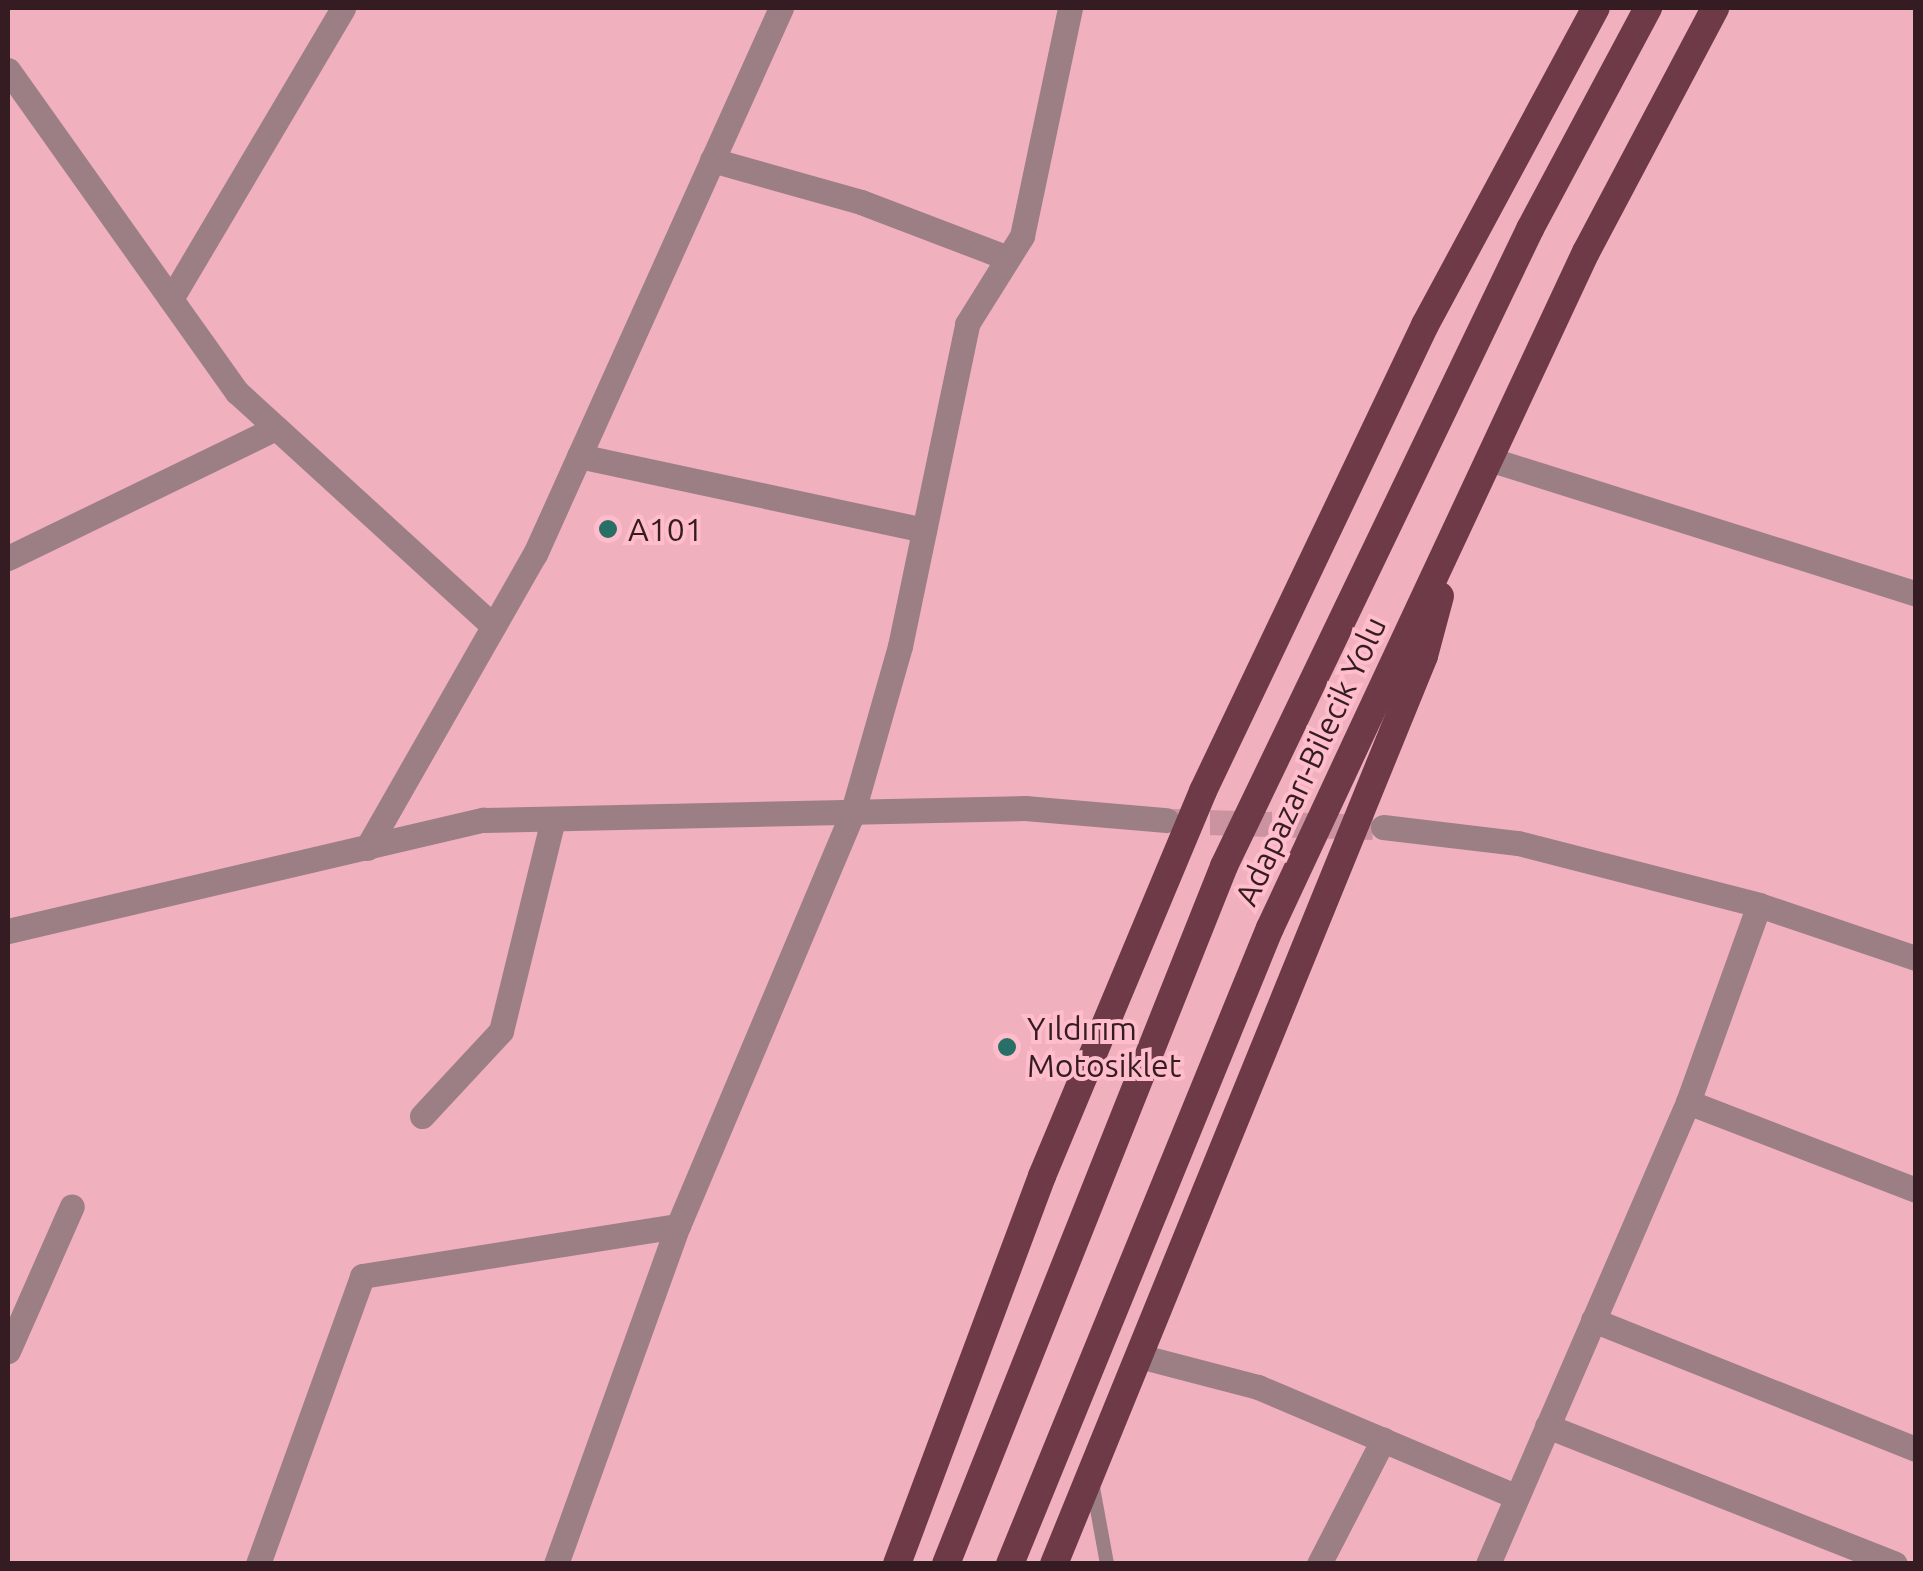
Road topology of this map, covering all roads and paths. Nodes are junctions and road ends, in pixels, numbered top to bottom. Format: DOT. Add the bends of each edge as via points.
graph roads {
  1 [pos="343,8"];
  2 [pos="781,8"];
  3 [pos="1070,8"];
  4 [pos="1596,8"];
  5 [pos="1648,8"];
  6 [pos="1715,8"];
  7 [pos="8,70"];
  8 [pos="712,160"];
  9 [pos="1008,258"];
  10 [pos="171,299"];
  11 [pos="276,428"];
  12 [pos="579,456"];
  13 [pos="1489,460"];
  14 [pos="1458,527"];
  15 [pos="924,530"];
  16 [pos="8,558"];
  17 [pos="1916,594"];
  18 [pos="494,626"];
  19 [pos="853,811"];
  20 [pos="553,818"];
  21 [pos="1166,820"];
  22 [pos="1383,827"];
  23 [pos="367,848"];
  24 [pos="1759,905"];
  25 [pos="8,931"];
  26 [pos="1916,958"];
  27 [pos="1688,1102"];
  28 [pos="422,1116"];
  29 [pos="1916,1190"];
  30 [pos="72,1206"];
  31 [pos="678,1226"];
  32 [pos="1594,1320"];
  33 [pos="8,1351"];
  34 [pos="1139,1356"];
  35 [pos="1547,1426"];
  36 [pos="1383,1440"];
  37 [pos="1916,1449"];
  38 [pos="1090,1474"];
  39 [pos="1517,1498"];
  40 [pos="258,1564"];
  41 [pos="556,1564"];
  42 [pos="897,1564"];
  43 [pos="946,1564"];
  44 [pos="1010,1564"];
  45 [pos="1054,1564"];
  46 [pos="1106,1564"];
  47 [pos="1319,1564"];
  48 [pos="1488,1564"];
  49 [pos="1895,1564"];
  1 -- 10 [label="street"];
  2 -- 8 [label="street"];
  3 -- 9 [label="street" via="1027,217"];
  4 -- 42 [label="highway" via="1425,325 1203,791 1042,1176"];
  5 -- 43 [label="highway, Adapazarı-Bilecik Yolu" via="1521,246 1224,866"];
  6 -- 13 [label="highway, Adapazarı-Bilecik Yolu"];
  7 -- 10 [label="street"];
  8 -- 9 [label="street" via="861,202"];
  8 -- 12 [label="street"];
  9 -- 15 [label="street" via="967,324"];
  10 -- 11 [label="street" via="236,392"];
  11 -- 16 [label="street"];
  11 -- 18 [label="street"];
  12 -- 15 [label="street"];
  12 -- 18 [label="street"];
  13 -- 14 [label="highway, Adapazarı-Bilecik Yolu"];
  13 -- 17 [label="street"];
  14 -- 34 [label="highway" via="1424,656"];
  14 -- 44 [label="highway, Adapazarı-Bilecik Yolu" via="1270,928"];
  15 -- 19 [label="street"];
  18 -- 23 [label="street"];
  19 -- 20 [label="street"];
  19 -- 21 [label="street" via="1025,808"];
  19 -- 31 [label="street"];
  20 -- 23 [label="street" via="484,820"];
  20 -- 28 [label="street" via="501,1031"];
  22 -- 24 [label="street" via="1518,844"];
  23 -- 25 [label="street"];
  24 -- 26 [label="street"];
  24 -- 27 [label="street"];
  27 -- 29 [label="street"];
  27 -- 32 [label="street"];
  30 -- 33 [label="street"];
  31 -- 40 [label="street" via="362,1276"];
  31 -- 41 [label="street"];
  32 -- 35 [label="street"];
  32 -- 37 [label="street"];
  34 -- 36 [label="street" via="1258,1387"];
  34 -- 38 [label="highway"];
  35 -- 39 [label="street"];
  35 -- 49 [label="street"];
  36 -- 39 [label="street"];
  36 -- 47 [label="street"];
  38 -- 45 [label="highway"];
  38 -- 46 [label="lane"];
  39 -- 48 [label="street"];
}
